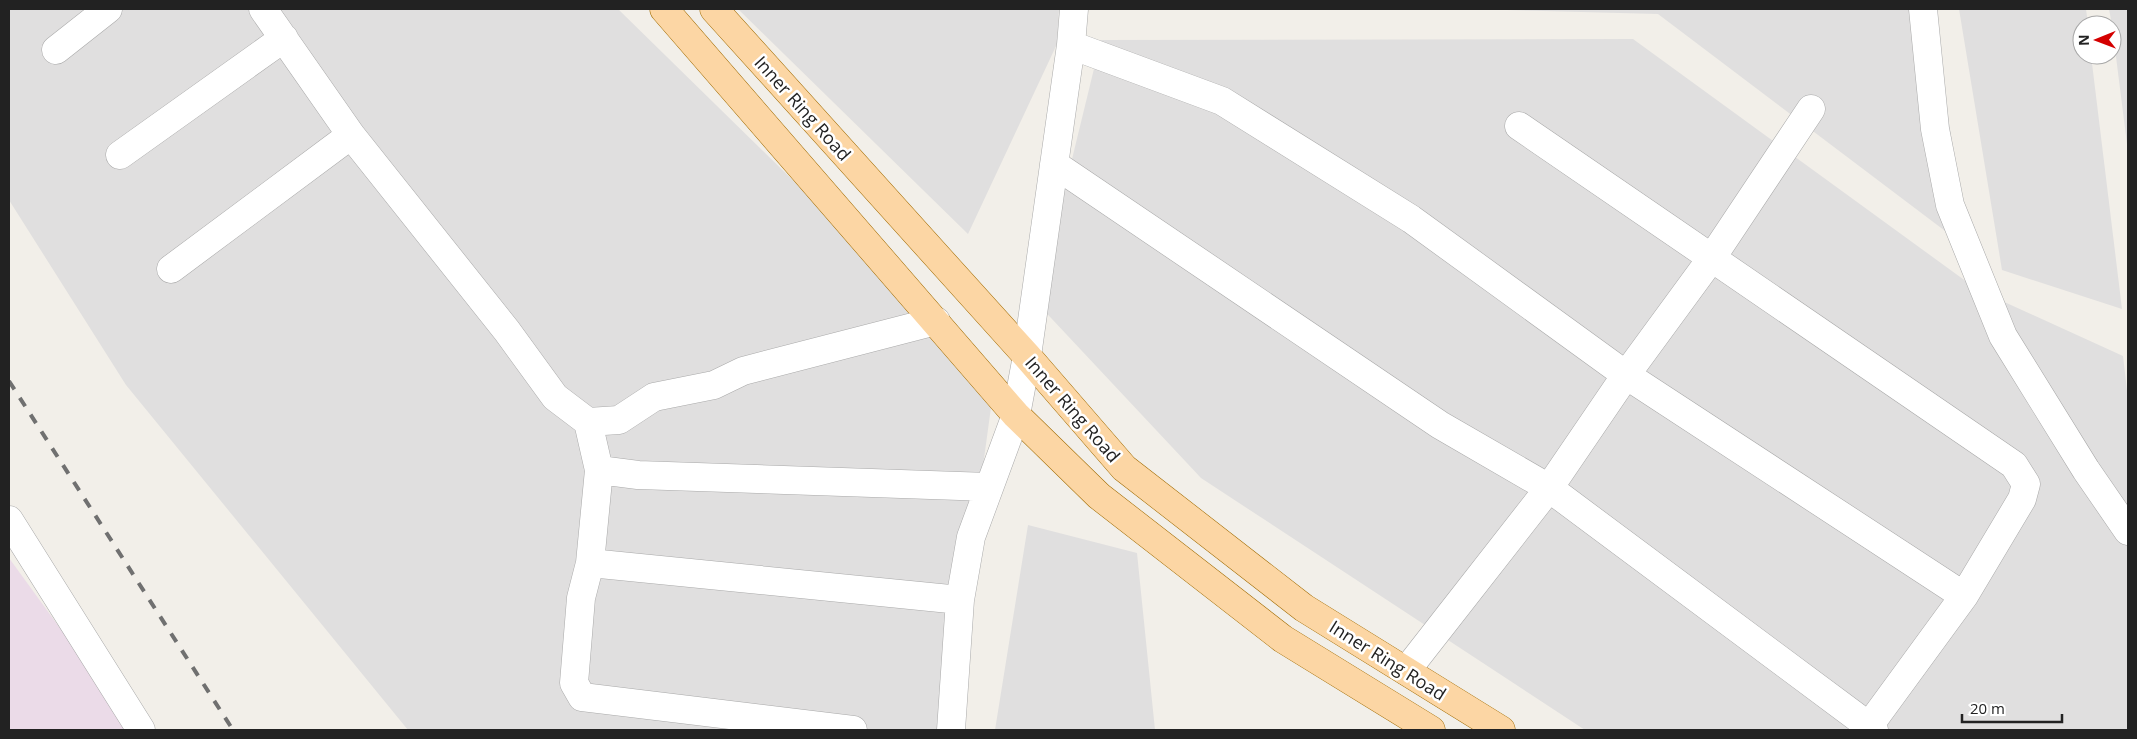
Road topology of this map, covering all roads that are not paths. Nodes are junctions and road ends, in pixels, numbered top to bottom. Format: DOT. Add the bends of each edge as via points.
graph roads {
  1 [pos="108,9"];
  2 [pos="263,9"];
  3 [pos="664,9"];
  4 [pos="714,9"];
  5 [pos="1074,9"];
  6 [pos="1923,9"];
  7 [pos="284,38"];
  8 [pos="1071,45"];
  9 [pos="56,50"];
  10 [pos="1811,109"];
  11 [pos="1519,126"];
  12 [pos="351,135"];
  13 [pos="120,155"];
  14 [pos="1054,164"];
  15 [pos="1712,259"];
  16 [pos="171,269"];
  17 [pos="936,321"];
  18 [pos="1027,356"];
  19 [pos="1626,375"];
  20 [pos="1016,415"];
  21 [pos="588,422"];
  22 [pos="599,470"];
  23 [pos="989,487"];
  24 [pos="1549,488"];
  25 [pos="9,520"];
  26 [pos="2128,531"];
  27 [pos="590,563"];
  28 [pos="1964,596"];
  29 [pos="960,600"];
  30 [pos="1406,671"];
  31 [pos="1870,729"];
  32 [pos="141,730"];
  33 [pos="853,730"];
  34 [pos="951,730"];
  35 [pos="1431,730"];
  36 [pos="1502,730"];
  1 -- 9 [label="street"];
  2 -- 7 [label="street"];
  3 -- 17 [label="main road, Inner Ring Road"];
  4 -- 18 [label="main road, Inner Ring Road"];
  5 -- 8 [label="street"];
  6 -- 26 [label="street" via="1935,129 1950,205 2003,336"];
  7 -- 12 [label="street"];
  7 -- 13 [label="street"];
  8 -- 14 [label="street"];
  8 -- 19 [label="street" via="1222,101 1411,219"];
  10 -- 15 [label="street"];
  11 -- 15 [label="street"];
  12 -- 16 [label="street"];
  12 -- 21 [label="street" via="507,331 555,397"];
  14 -- 18 [label="street"];
  14 -- 24 [label="street" via="1440,424"];
  15 -- 19 [label="street"];
  15 -- 28 [label="street" via="2014,466 2026,484 2022,499"];
  17 -- 20 [label="main road, Inner Ring Road"];
  17 -- 21 [label="street" via="743,372 714,385 654,398 619,420"];
  18 -- 20 [label="street"];
  18 -- 30 [label="main road, Inner Ring Road" via="1124,468 1304,608"];
  19 -- 24 [label="street"];
  19 -- 28 [label="street"];
  20 -- 23 [label="street"];
  20 -- 35 [label="main road, Inner Ring Road" via="1099,496 1282,639"];
  21 -- 22 [label="street"];
  22 -- 23 [label="street" via="638,475"];
  22 -- 27 [label="street"];
  23 -- 29 [label="street" via="971,537"];
  24 -- 30 [label="street"];
  24 -- 31 [label="street"];
  25 -- 32 [label="street"];
  27 -- 29 [label="street"];
  27 -- 33 [label="street" via="580,598 574,683 582,697"];
  28 -- 31 [label="street"];
  29 -- 34 [label="street"];
  30 -- 36 [label="main road, Inner Ring Road"];
}
